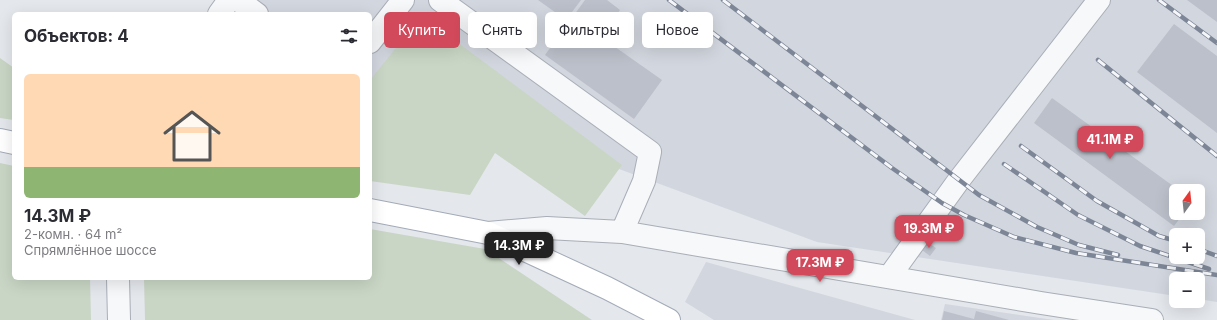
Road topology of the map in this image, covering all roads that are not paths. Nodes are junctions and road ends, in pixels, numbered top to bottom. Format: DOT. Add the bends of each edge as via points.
graph roads {
  1 [pos="229,0"];
  2 [pos="238,0"];
  3 [pos="403,0"];
  4 [pos="440,0"];
  5 [pos="1099,0"];
  6 [pos="220,12"];
  7 [pos="254,12"];
  8 [pos="372,39"];
  9 [pos="0,140"];
  10 [pos="12,143"];
  11 [pos="372,210"];
  12 [pos="488,232"];
  13 [pos="622,232"];
  14 [pos="888,277"];
  15 [pos="118,280"];
  16 [pos="119,320"];
  17 [pos="668,320"];
  18 [pos="1152,320"];
  1 -- 6 [label="street"];
  2 -- 7 [label="street"];
  3 -- 8 [label="street"];
  4 -- 13 [label="street" via="650,152 644,181"];
  5 -- 14 [label="street" via="959,180"];
  9 -- 10 [label="main road"];
  11 -- 12 [label="main road"];
  12 -- 13 [label="street" via="547,228"];
  12 -- 17 [label="main road"];
  13 -- 14 [label="street"];
  14 -- 18 [label="street"];
  15 -- 16 [label="street"];
}
